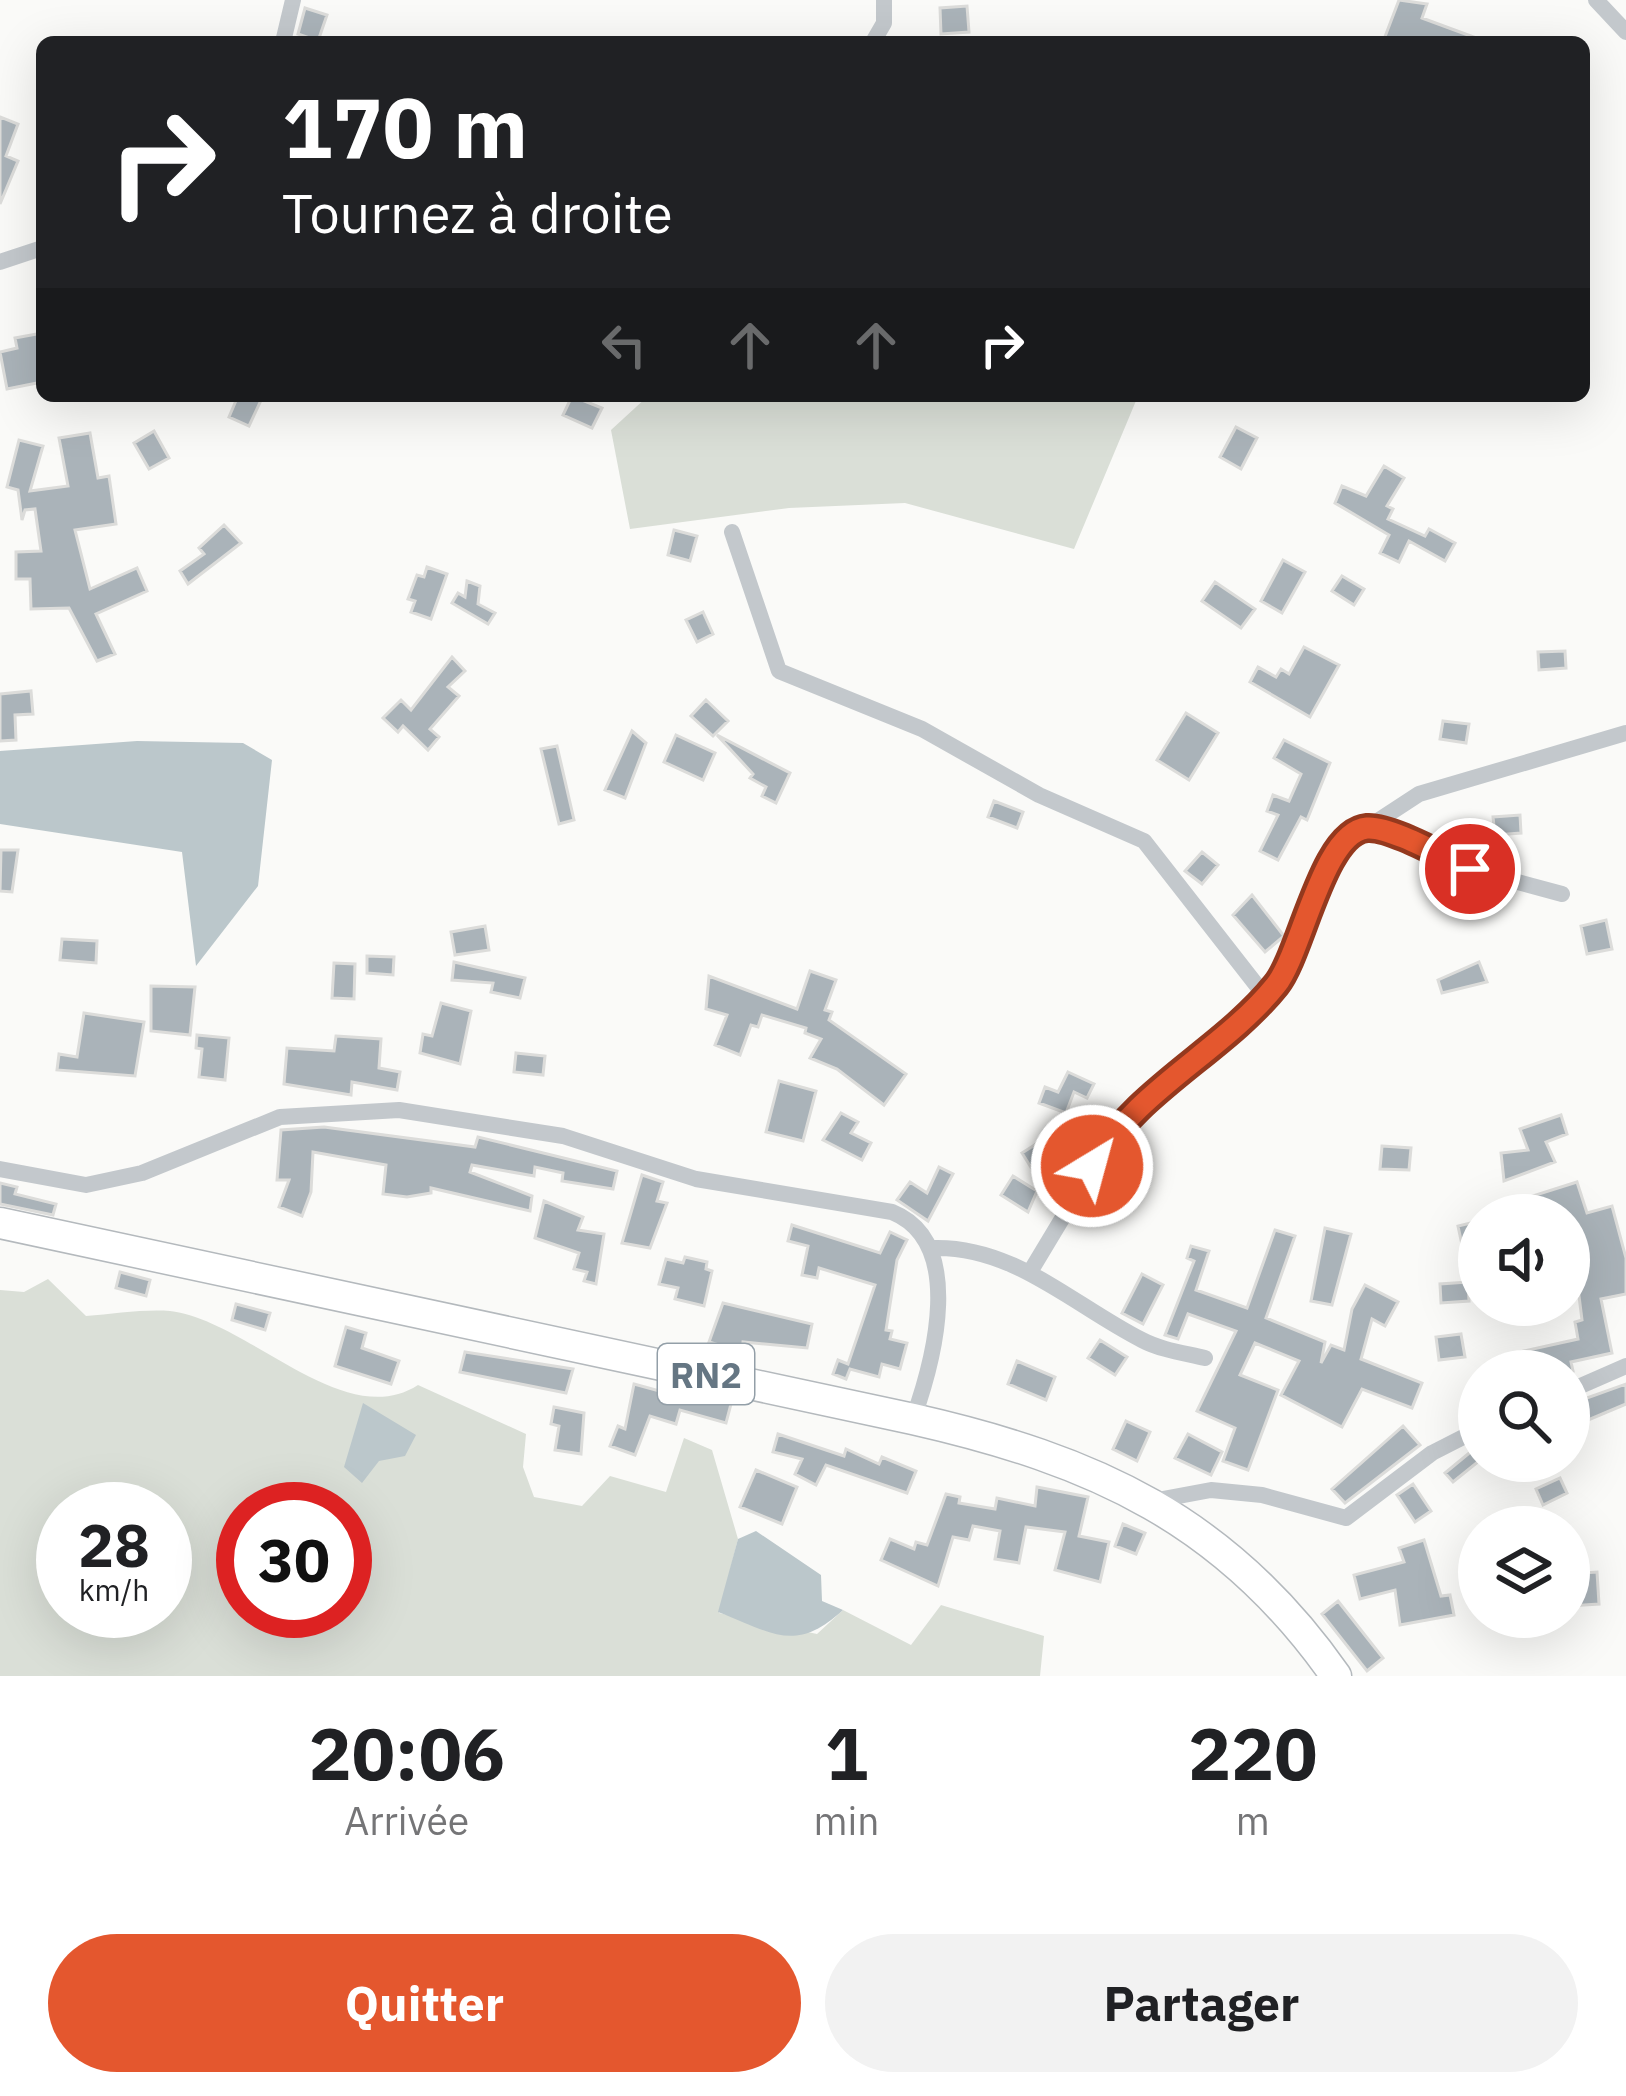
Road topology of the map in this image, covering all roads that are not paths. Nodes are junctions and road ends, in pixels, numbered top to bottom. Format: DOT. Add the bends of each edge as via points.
graph roads {
  1 [pos="293,0"];
  2 [pos="884,0"];
  3 [pos="1596,0"];
  4 [pos="1626,32"];
  5 [pos="284,36"];
  6 [pos="876,36"];
  7 [pos="36,250"];
  8 [pos="0,262"];
  9 [pos="732,532"];
  10 [pos="1626,733"];
  11 [pos="1366,828"];
  12 [pos="1562,894"];
  13 [pos="1265,996"];
  14 [pos="0,1169"];
  15 [pos="0,1223"];
  16 [pos="932,1248"];
  17 [pos="1030,1272"];
  18 [pos="1205,1358"];
  19 [pos="1626,1366"];
  20 [pos="1590,1382"];
  21 [pos="913,1419"];
  22 [pos="1458,1440"];
  23 [pos="1152,1502"];
  24 [pos="1336,1676"];
  1 -- 5 [label="street"];
  2 -- 6 [label="street"];
  3 -- 4 [label="street"];
  7 -- 8 [label="street"];
  9 -- 13 [label="street" via="779,671 922,730 1039,796 1144,841"];
  10 -- 11 [label="street" via="1419,794"];
  11 -- 12 [label="street"];
  11 -- 13 [label="street" via="1335,854 1292,961"];
  13 -- 17 [label="street" via="1113,1133"];
  14 -- 16 [label="street" via="86,1185 187,1158 280,1117 400,1110 563,1136 696,1179 892,1212 919,1227"];
  15 -- 21 [label="highway, RN2"];
  16 -- 17 [label="street" via="976,1250"];
  16 -- 21 [label="street" via="931,1364"];
  17 -- 18 [label="street" via="1144,1341"];
  19 -- 20 [label="street"];
  21 -- 23 [label="highway, RN2" via="1044,1452"];
  22 -- 23 [label="street" via="1346,1518 1211,1490"];
  23 -- 24 [label="highway, RN2" via="1268,1590"];
}
